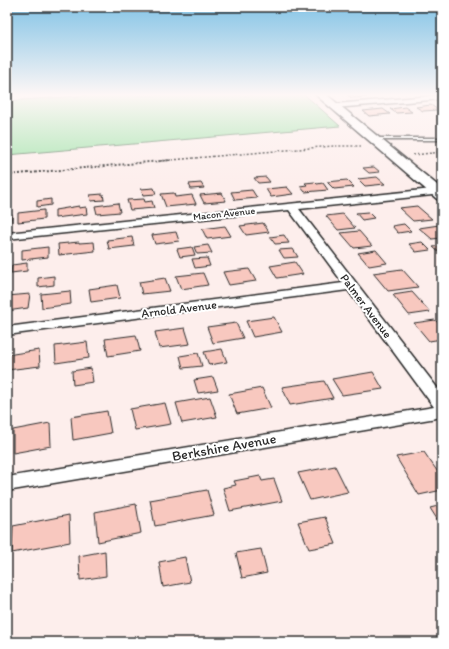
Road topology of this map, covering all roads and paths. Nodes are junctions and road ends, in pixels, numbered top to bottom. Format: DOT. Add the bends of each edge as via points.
graph roads {
  1 [pos="352,125"];
  2 [pos="442,139"];
  3 [pos="368,143"];
  4 [pos="7,175"];
  5 [pos="440,193"];
  6 [pos="291,206"];
  7 [pos="7,236"];
  8 [pos="350,286"];
  9 [pos="7,331"];
  10 [pos="442,405"];
  11 [pos="442,410"];
  12 [pos="7,484"];
  1 -- 3 [label="main road"];
  2 -- 3 [label="lane"];
  3 -- 4 [label="path"];
  3 -- 5 [label="main road"];
  5 -- 6 [label="street, Macon Avenue"];
  6 -- 7 [label="street, Macon Avenue"];
  6 -- 8 [label="street, Palmer Avenue"];
  8 -- 9 [label="street, Arnold Avenue"];
  8 -- 10 [label="street, Palmer Avenue"];
  11 -- 12 [label="street, Berkshire Avenue"];
}
